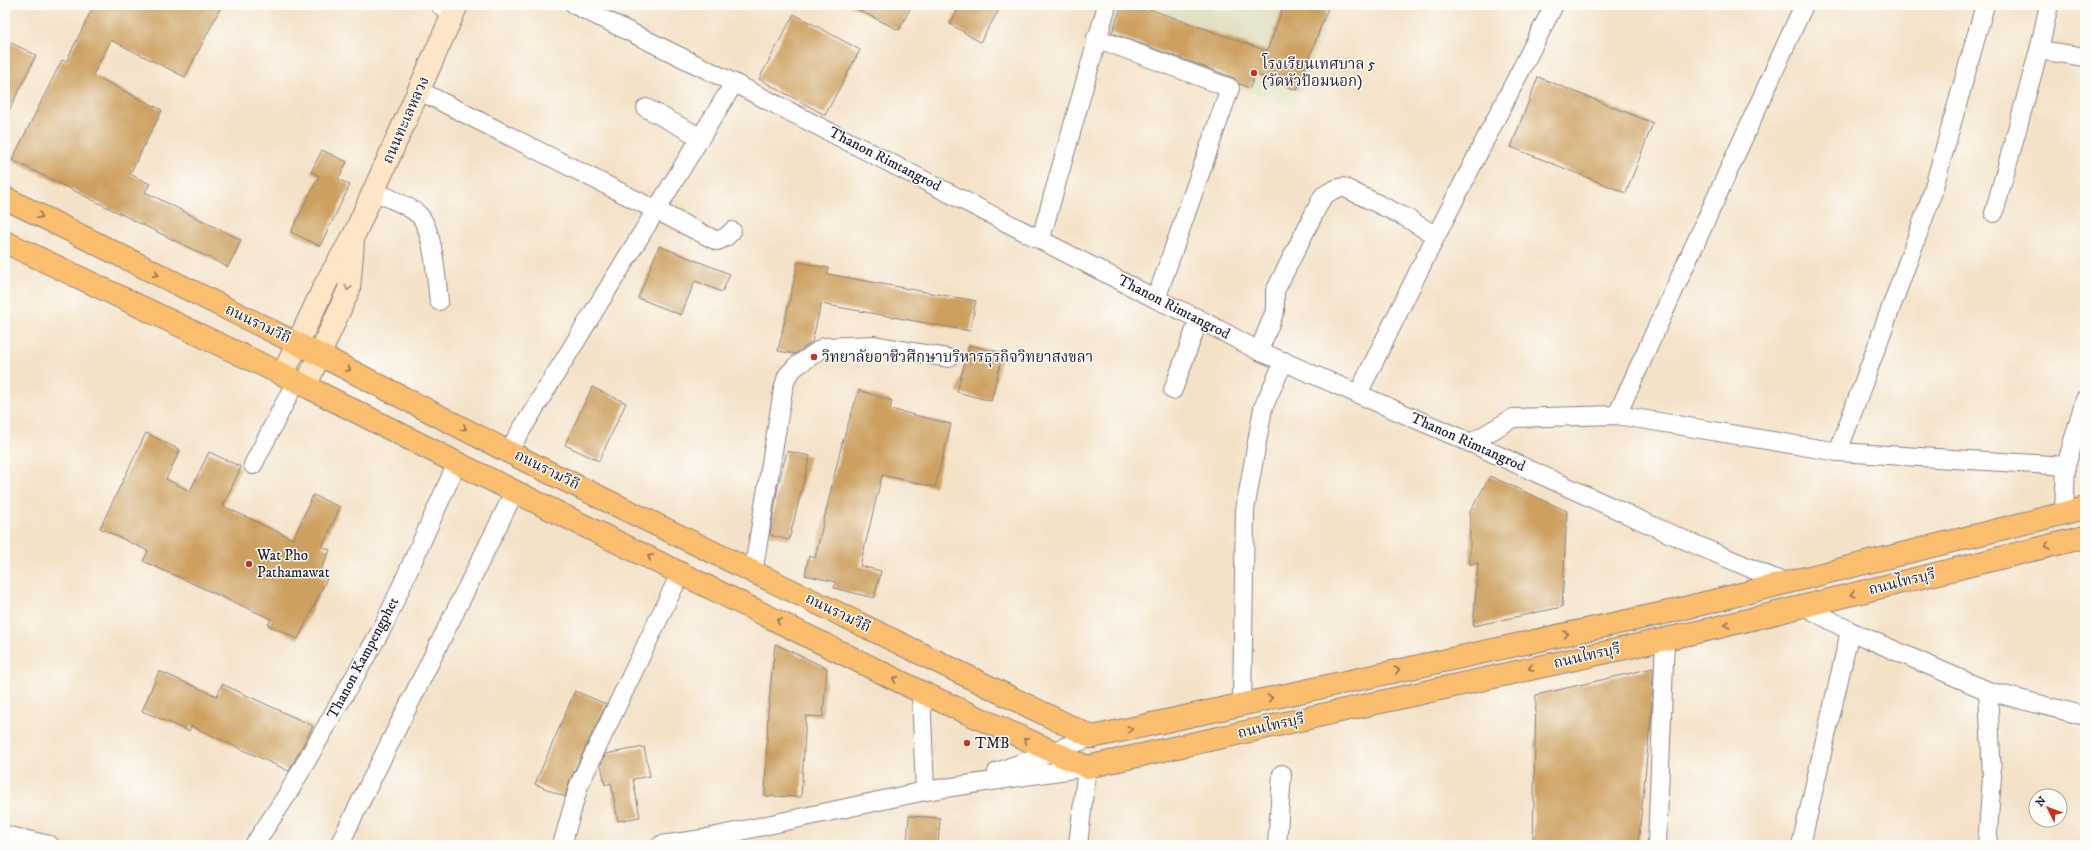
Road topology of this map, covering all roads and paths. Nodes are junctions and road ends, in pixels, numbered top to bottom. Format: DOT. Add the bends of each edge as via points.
graph roads {
  1 [pos="575,5"];
  2 [pos="1107,5"];
  3 [pos="1554,5"];
  4 [pos="1804,5"];
  5 [pos="1985,5"];
  6 [pos="2049,5"];
  7 [pos="450,9"];
  8 [pos="1096,38"];
  9 [pos="2039,50"];
  10 [pos="2085,57"];
  11 [pos="734,83"];
  12 [pos="420,91"];
  13 [pos="646,108"];
  14 [pos="700,137"];
  15 [pos="374,191"];
  16 [pos="5,198"];
  17 [pos="656,210"];
  18 [pos="1994,213"];
  19 [pos="732,231"];
  20 [pos="354,235"];
  21 [pos="1436,236"];
  22 [pos="1041,238"];
  23 [pos="5,242"];
  24 [pos="1156,299"];
  25 [pos="439,301"];
  26 [pos="1199,319"];
  27 [pos="296,343"];
  28 [pos="1259,351"];
  29 [pos="320,355"];
  30 [pos="948,358"];
  31 [pos="1284,361"];
  32 [pos="295,380"];
  33 [pos="1173,390"];
  34 [pos="1358,394"];
  35 [pos="2085,399"];
  36 [pos="1617,415"];
  37 [pos="1470,443"];
  38 [pos="509,450"];
  39 [pos="1838,452"];
  40 [pos="457,463"];
  41 [pos="253,465"];
  42 [pos="2066,466"];
  43 [pos="515,491"];
  44 [pos="2075,511"];
  45 [pos="2085,537"];
  46 [pos="681,572"];
  47 [pos="753,573"];
  48 [pos="1785,583"];
  49 [pos="1804,606"];
  50 [pos="1850,631"];
  51 [pos="1665,638"];
  52 [pos="1988,691"];
  53 [pos="921,692"];
  54 [pos="1242,704"];
  55 [pos="2085,716"];
  56 [pos="1092,737"];
  57 [pos="1053,752"];
  58 [pos="1087,767"];
  59 [pos="1282,774"];
  60 [pos="962,785"];
  61 [pos="925,792"];
  62 [pos="5,835"];
  63 [pos="702,842"];
  64 [pos="50,845"];
  65 [pos="254,845"];
  66 [pos="339,845"];
  67 [pos="562,845"];
  68 [pos="661,845"];
  69 [pos="1078,845"];
  70 [pos="1277,845"];
  71 [pos="1657,845"];
  72 [pos="1801,845"];
  73 [pos="1987,845"];
  1 -- 11 [label="street, Thanon Rimtangrod"];
  2 -- 8 [label="street"];
  3 -- 21 [label="street"];
  4 -- 36 [label="street"];
  5 -- 39 [label="street" via="1930,201"];
  6 -- 9 [label="street"];
  7 -- 12 [label="main road, ถนนทะเลหลวง"];
  8 -- 22 [label="street"];
  8 -- 24 [label="street" via="1230,88"];
  9 -- 10 [label="street"];
  9 -- 18 [label="street"];
  11 -- 14 [label="street"];
  11 -- 22 [label="street, Thanon Rimtangrod"];
  12 -- 15 [label="main road, ถนนทะเลหลวง"];
  12 -- 17 [label="street"];
  13 -- 14 [label="street"];
  14 -- 17 [label="street"];
  15 -- 20 [label="main road, ถนนทะเลหลวง"];
  15 -- 25 [label="street" via="407,207 418,214 424,222 429,236"];
  16 -- 27 [label="main road, ถนนรามวิถี, one-way"];
  17 -- 19 [label="street" via="717,240 726,237"];
  17 -- 38 [label="street"];
  20 -- 27 [label="main road, ถนนทะเลหลวง" via="327,281"];
  20 -- 29 [label="main road, ถนนทะเลหลวง, one-way" via="349,289"];
  21 -- 28 [label="street" via="1405,217 1343,187 1323,196 1275,291 1275,311"];
  21 -- 34 [label="street"];
  22 -- 24 [label="street, Thanon Rimtangrod"];
  23 -- 32 [label="main road"];
  24 -- 26 [label="street, Thanon Rimtangrod"];
  26 -- 28 [label="street, Thanon Rimtangrod"];
  26 -- 33 [label="street"];
  27 -- 29 [label="main road, ถนนรามวิถี"];
  27 -- 32 [label="main road, ถนนทะเลหลวง"];
  28 -- 31 [label="street, Thanon Rimtangrod"];
  29 -- 32 [label="main road, ถนนทะเลหลวง"];
  29 -- 38 [label="main road, ถนนรามวิถี, one-way"];
  30 -- 47 [label="street" via="874,345 824,347 795,367 787,376 783,390"];
  31 -- 34 [label="street, Thanon Rimtangrod"];
  31 -- 54 [label="street" via="1263,408 1245,510"];
  32 -- 40 [label="main road"];
  32 -- 41 [label="street"];
  34 -- 37 [label="street, Thanon Rimtangrod"];
  35 -- 42 [label="street"];
  36 -- 37 [label="street" via="1513,418"];
  36 -- 39 [label="street"];
  37 -- 48 [label="street, Thanon Rimtangrod"];
  38 -- 47 [label="main road, ถนนรามวิถี"];
  39 -- 42 [label="street"];
  40 -- 43 [label="main road"];
  40 -- 65 [label="street, Thanon Kampengphet" via="384,625 287,795"];
  42 -- 44 [label="street"];
  46 -- 43 [label="main road, one-way"];
  43 -- 66 [label="street"];
  44 -- 48 [label="main road, ถนนไทรบุรี"];
  45 -- 49 [label="main road, ถนนไทรบุรี, one-way"];
  53 -- 46 [label="main road, one-way"];
  46 -- 67 [label="street" via="579,785"];
  47 -- 56 [label="main road, ถนนรามวิถี"];
  54 -- 48 [label="main road, ถนนไทรบุรี, one-way" via="1673,611"];
  49 -- 50 [label="street"];
  49 -- 51 [label="main road, ถนนไทรบุรี, one-way"];
  50 -- 52 [label="street"];
  50 -- 72 [label="street"];
  51 -- 58 [label="main road, ถนนไทรบุรี, one-way"];
  51 -- 71 [label="street"];
  52 -- 55 [label="street"];
  52 -- 73 [label="street" via="1992,777"];
  57 -- 53 [label="main road, one-way"];
  53 -- 61 [label="street"];
  56 -- 54 [label="main road, ถนนไทรบุรี, one-way"];
  56 -- 57 [label="street"];
  56 -- 58 [label="main road"];
  57 -- 58 [label="main road"];
  57 -- 60 [label="street"];
  58 -- 60 [label="street"];
  58 -- 69 [label="street"];
  59 -- 70 [label="street"];
  60 -- 61 [label="street"];
  61 -- 63 [label="street"];
  62 -- 64 [label="street"];
  63 -- 68 [label="street"];
}
